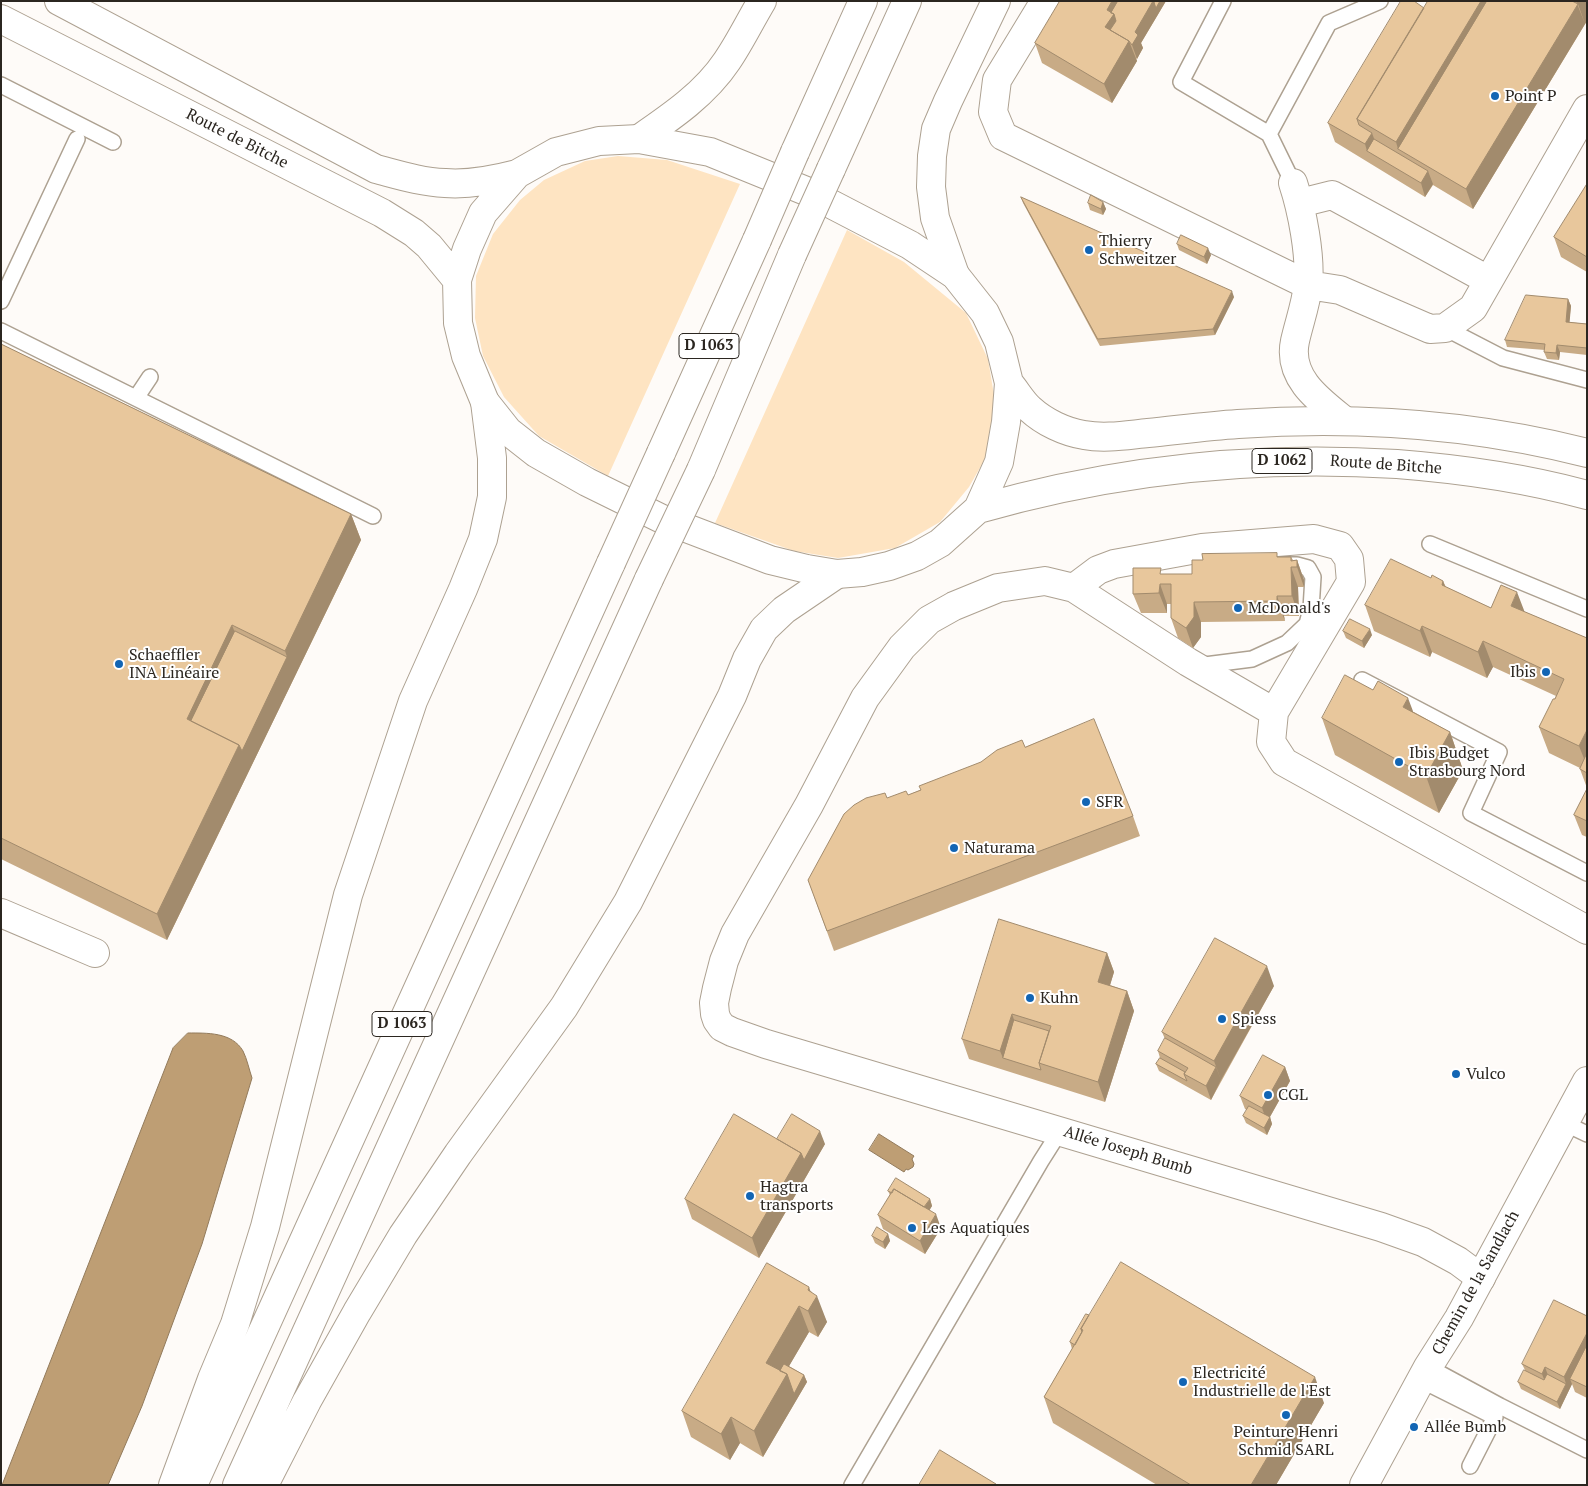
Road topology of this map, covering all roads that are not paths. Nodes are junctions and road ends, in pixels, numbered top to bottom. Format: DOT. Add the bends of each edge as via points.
graph roads {
  1 [pos="59,1"];
  2 [pos="762,1"];
  3 [pos="863,1"];
  4 [pos="907,1"];
  5 [pos="996,1"];
  6 [pos="1045,1"];
  7 [pos="1223,1"];
  8 [pos="1380,1"];
  9 [pos="1,19"];
  10 [pos="1,85"];
  11 [pos="1587,109"];
  12 [pos="1269,134"];
  13 [pos="77,139"];
  14 [pos="639,139"];
  15 [pos="113,142"];
  16 [pos="518,174"];
  17 [pos="1296,193"];
  18 [pos="955,275"];
  19 [pos="457,280"];
  20 [pos="1488,280"];
  21 [pos="1308,285"];
  22 [pos="1,301"];
  23 [pos="1446,328"];
  24 [pos="1,332"];
  25 [pos="150,377"];
  26 [pos="1587,380"];
  27 [pos="1009,383"];
  28 [pos="136,398"];
  29 [pos="485,402"];
  30 [pos="1345,421"];
  31 [pos="1587,453"];
  32 [pos="1587,495"];
  33 [pos="978,509"];
  34 [pos="373,516"];
  35 [pos="1430,544"];
  36 [pos="1268,565"];
  37 [pos="837,574"];
  38 [pos="1074,588"];
  39 [pos="1587,609"];
  40 [pos="1195,666"];
  41 [pos="1362,680"];
  42 [pos="1274,712"];
  43 [pos="1587,873"];
  44 [pos="1,913"];
  45 [pos="1587,930"];
  46 [pos="95,953"];
  47 [pos="1587,1081"];
  48 [pos="1576,1128"];
  49 [pos="1060,1131"];
  50 [pos="1481,1278"];
  51 [pos="1425,1374"];
  52 [pos="1587,1450"];
  53 [pos="1470,1466"];
  54 [pos="173,1485"];
  55 [pos="193,1485"];
  56 [pos="237,1485"];
  57 [pos="264,1485"];
  58 [pos="852,1485"];
  59 [pos="1364,1485"];
  1 -- 16 [label="main road" via="376,169 445,184 495,180"];
  2 -- 14 [label="main road" via="727,62 706,86 688,104"];
  3 -- 55 [label="main road, D 1063, bridge"];
  4 -- 56 [label="main road, D 1063, bridge" via="792,255 701,470"];
  5 -- 18 [label="main road" via="936,129 931,187 935,218"];
  6 -- 21 [label="main road" via="998,80 993,112 1003,136"];
  7 -- 12 [label="lane" via="1181,82"];
  8 -- 12 [label="lane" via="1329,23"];
  9 -- 19 [label="main road, Route de Bitche" via="382,213 414,232"];
  10 -- 15 [label="lane"];
  11 -- 20 [label="main road"];
  12 -- 17 [label="lane"];
  13 -- 22 [label="lane"];
  14 -- 16 [label="main road" via="599,141 556,152"];
  14 -- 18 [label="main road" via="710,152 806,191 910,245"];
  16 -- 19 [label="main road" via="483,213"];
  17 -- 20 [label="main road" via="1332,195"];
  17 -- 21 [label="main road" via="1307,250"];
  18 -- 27 [label="main road" via="985,313 999,342"];
  19 -- 29 [label="main road" via="458,323 466,356"];
  20 -- 23 [label="main road" via="1473,308"];
  21 -- 23 [label="main road" via="1340,290 1430,329"];
  21 -- 30 [label="main road" via="1294,344 1298,374 1316,397"];
  23 -- 26 [label="lane" via="1504,358"];
  24 -- 28 [label="lane"];
  25 -- 28 [label="lane"];
  27 -- 30 [label="main road" via="1030,409 1054,426 1083,435 1108,437 1238,424"];
  27 -- 33 [label="main road" via="999,462"];
  28 -- 34 [label="lane"];
  29 -- 37 [label="main road" via="508,431 536,453 660,518 770,560"];
  29 -- 54 [label="main road" via="492,458 492,497 483,539 413,701 348,895 265,1227 235,1324"];
  30 -- 31 [label="main road" via="1421,425 1491,434"];
  32 -- 33 [label="main road, Route de Bitche / D 1062" via="1448,469 1347,461 1287,461 1209,465 1129,476 1034,494"];
  33 -- 37 [label="main road" via="940,543 917,556 889,566"];
  35 -- 39 [label="lane"];
  36 -- 40 [label="lane" via="1308,568 1313,578 1307,624 1287,643 1252,659"];
  37 -- 57 [label="main road" via="784,610 764,629 632,894 564,1007 402,1236 307,1401"];
  38 -- 40 [label="main road, Allée Joseph Bumb"];
  38 -- 42 [label="main road" via="1098,570 1114,564 1202,548 1224,553 1314,539 1340,546 1349,559 1351,582"];
  38 -- 49 [label="main road, Allée Joseph Bumb" via="1045,581 998,588 929,620 902,647 865,698 809,805 735,934 724,961 714,1003 717,1020 732,1032"];
  40 -- 42 [label="main road, Allée Joseph Bumb"];
  41 -- 43 [label="lane" via="1499,752 1471,813"];
  42 -- 45 [label="main road" via="1272,742 1284,762"];
  44 -- 46 [label="main road"];
  47 -- 48 [label="main road, Chemin de la Sandlach"];
  48 -- 50 [label="main road, Chemin de la Sandlach"];
  49 -- 50 [label="main road, Allée Joseph Bumb" via="1381,1227 1422,1242 1458,1261"];
  49 -- 58 [label="lane"];
  50 -- 51 [label="main road, Chemin de la Sandlach"];
  51 -- 52 [label="lane" via="1500,1406"];
  51 -- 53 [label="lane" via="1495,1417"];
  51 -- 59 [label="main road, Chemin de la Sandlach"];
}
